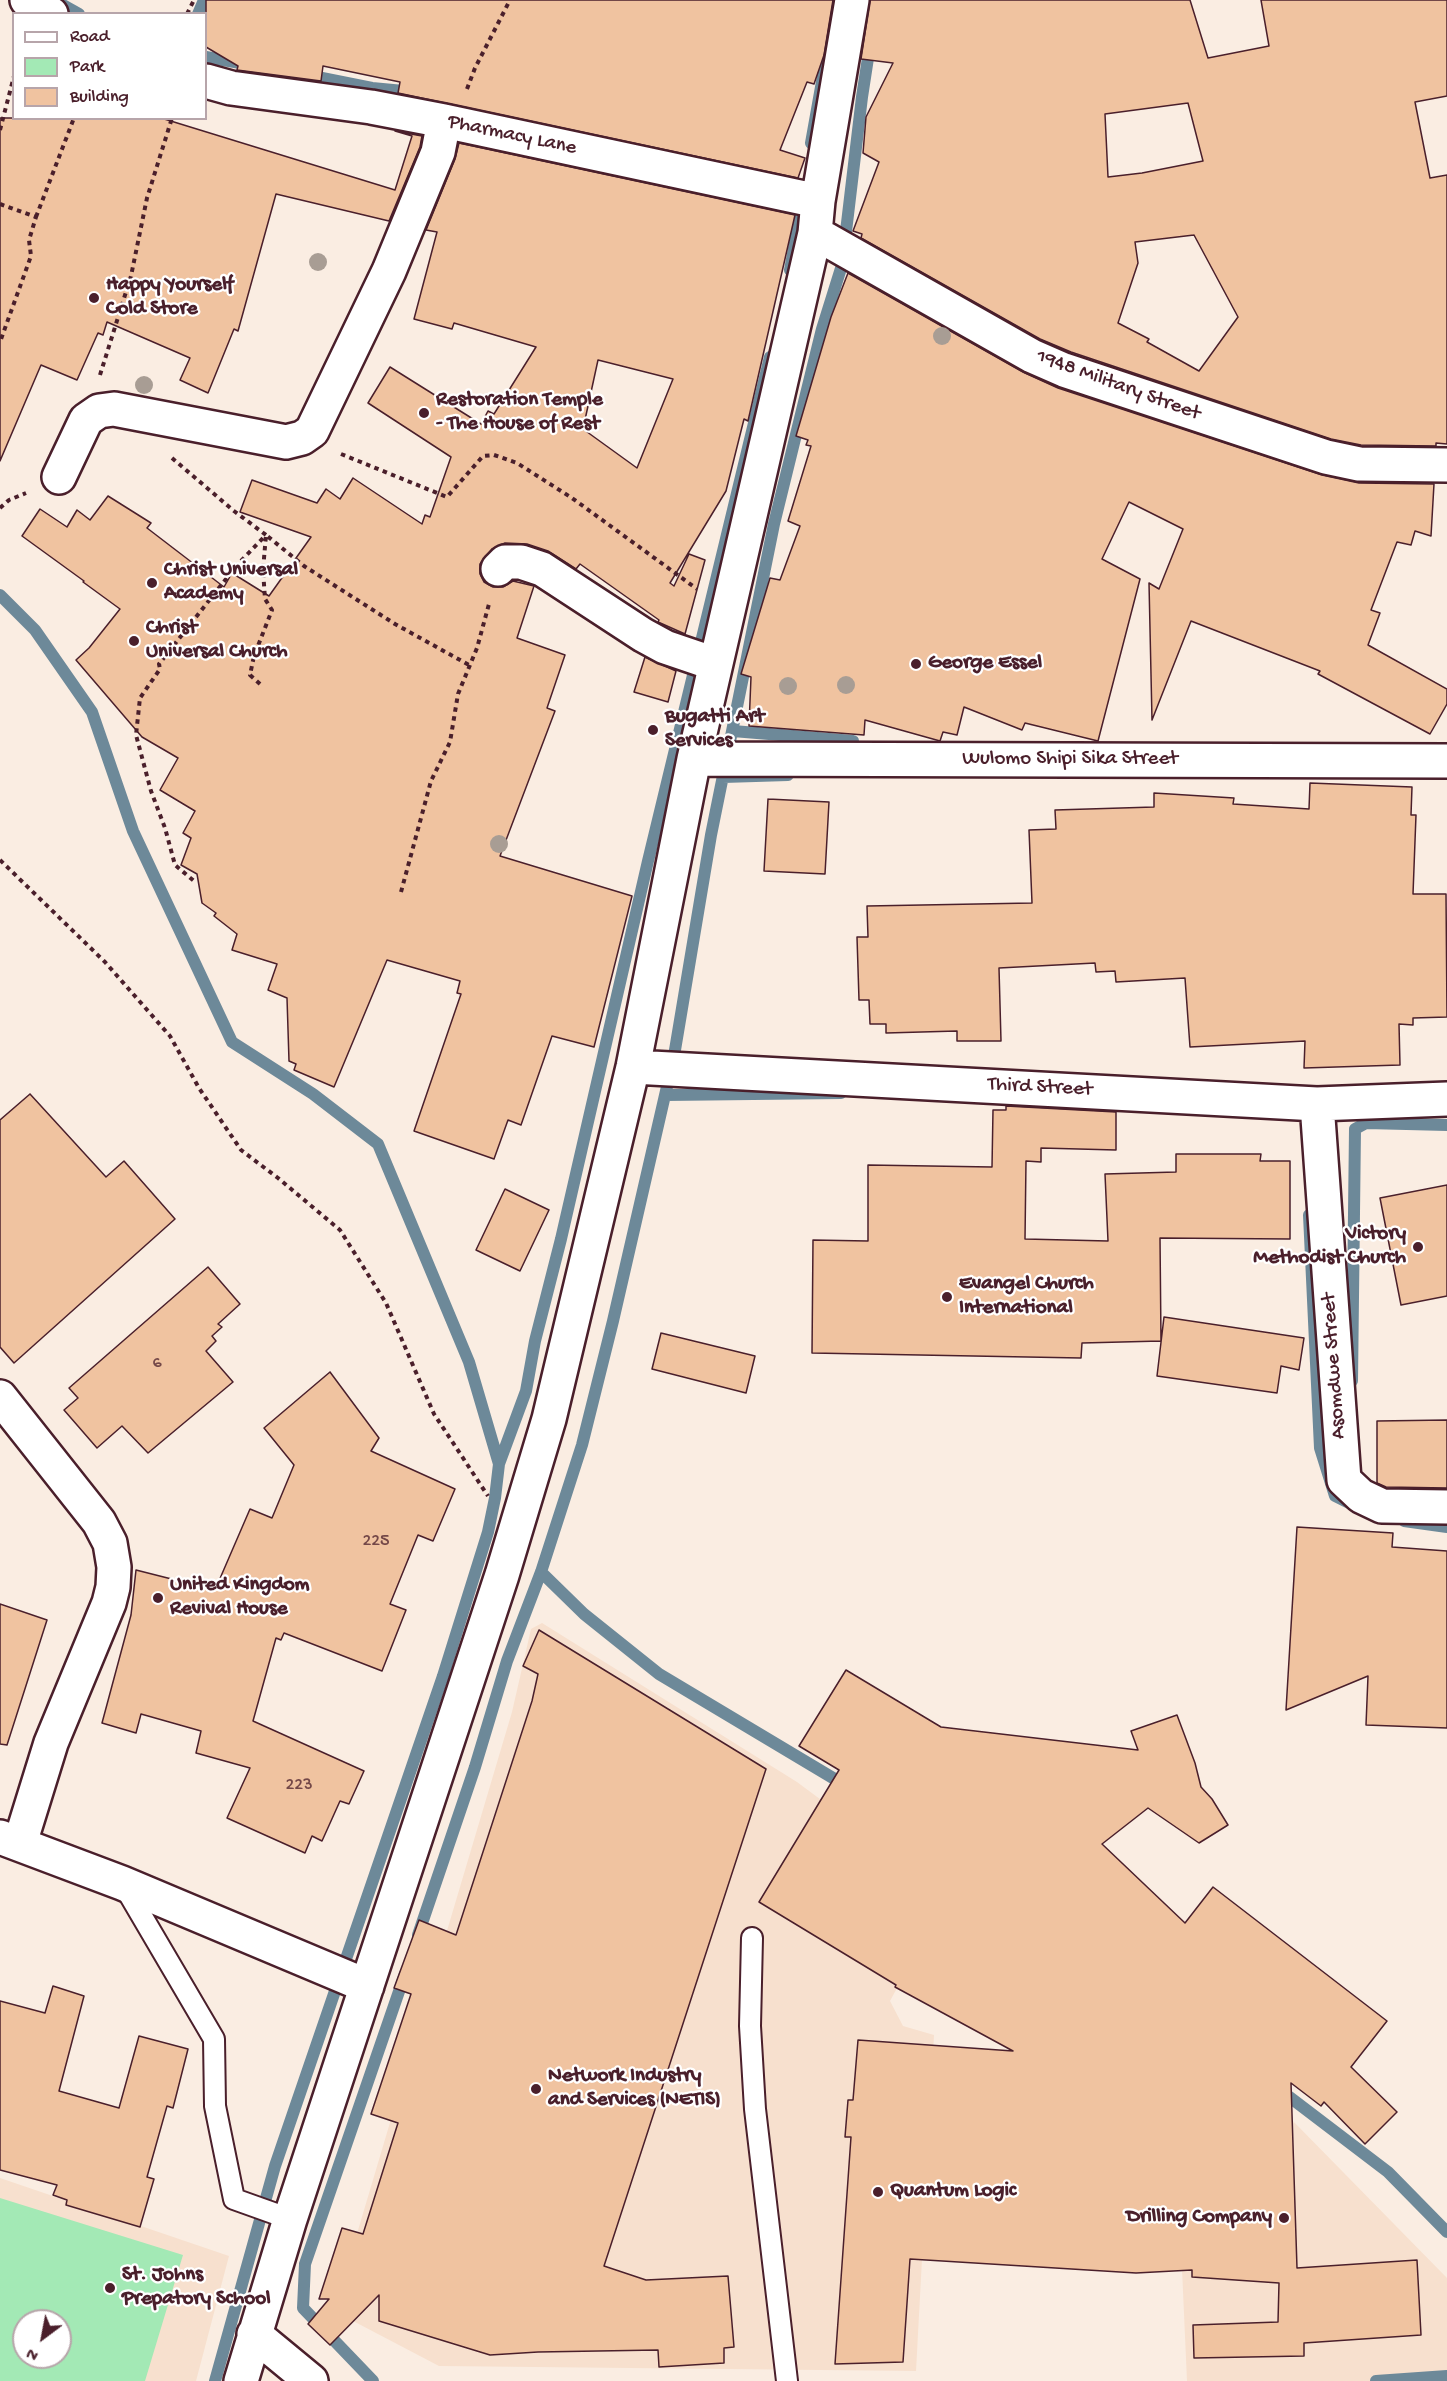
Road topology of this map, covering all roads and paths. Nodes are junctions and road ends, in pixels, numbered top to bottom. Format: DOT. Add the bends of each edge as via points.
graph roads {
  1 [pos="27,0"];
  2 [pos="510,0"];
  3 [pos="852,0"];
  4 [pos="48,12"];
  5 [pos="207,81"];
  6 [pos="12,84"];
  7 [pos="73,120"];
  8 [pos="171,120"];
  9 [pos="449,122"];
  10 [pos="0,130"];
  11 [pos="818,201"];
  12 [pos="0,204"];
  13 [pos="36,217"];
  14 [pos="815,233"];
  15 [pos="0,342"];
  16 [pos="86,420"];
  17 [pos="302,438"];
  18 [pos="165,453"];
  19 [pos="1447,465"];
  20 [pos="59,477"];
  21 [pos="266,535"];
  22 [pos="498,569"];
  23 [pos="730,603"];
  24 [pos="715,664"];
  25 [pos="469,665"];
  26 [pos="260,684"];
  27 [pos="694,759"];
  28 [pos="1447,761"];
  29 [pos="0,860"];
  30 [pos="194,881"];
  31 [pos="401,892"];
  32 [pos="633,1067"];
  33 [pos="1447,1099"];
  34 [pos="1317,1104"];
  35 [pos="0,1397"];
  36 [pos="1447,1507"];
  37 [pos="516,1529"];
  38 [pos="10,1840"];
  39 [pos="122,1883"];
  40 [pos="752,1938"];
  41 [pos="367,1986"];
  42 [pos="290,2219"];
  43 [pos="254,2334"];
  44 [pos="241,2381"];
  45 [pos="311,2381"];
  46 [pos="787,2381"];
  1 -- 4 [label="street"];
  2 -- 9 [label="path"];
  3 -- 11 [label="street"];
  5 -- 9 [label="street, Pharmacy Lane"];
  6 -- 10 [label="path"];
  7 -- 13 [label="path"];
  8 -- 16 [label="path" via="147,198 131,276"];
  9 -- 11 [label="street, Pharmacy Lane"];
  9 -- 17 [label="street" via="389,270 312,431"];
  11 -- 14 [label="street"];
  12 -- 13 [label="path"];
  13 -- 15 [label="path" via="29,240 31,256"];
  14 -- 19 [label="street, 1948 Military Street" via="1032,356 1064,370 1326,456 1359,464"];
  14 -- 23 [label="street"];
  16 -- 17 [label="street" via="99,411 114,409 286,442"];
  16 -- 20 [label="street"];
  17 -- 23 [label="path" via="447,498 483,456 494,455 517,463 710,598"];
  18 -- 21 [label="path"];
  21 -- 25 [label="path" via="304,566 394,624"];
  21 -- 26 [label="path" via="265,599 272,610 250,675"];
  21 -- 30 [label="path" via="237,565 159,664 160,669 140,698 136,735 151,791 175,865"];
  22 -- 24 [label="street" via="505,562 521,562 542,569 643,635"];
  22 -- 25 [label="path"];
  23 -- 24 [label="street"];
  24 -- 27 [label="street"];
  25 -- 31 [label="path" via="458,694 450,742 431,781"];
  27 -- 28 [label="street, Wulomo Shipi Sika Street"];
  27 -- 32 [label="street"];
  29 -- 37 [label="path" via="105,962 170,1036 241,1150 340,1230 386,1303 435,1414 483,1490"];
  32 -- 34 [label="street, Third Street"];
  32 -- 37 [label="street" via="549,1419"];
  33 -- 34 [label="street, Third Street"];
  34 -- 36 [label="street, Asomdwe Street" via="1344,1480 1360,1496 1382,1506"];
  35 -- 38 [label="street" via="99,1522 110,1543 114,1567 109,1603"];
  37 -- 41 [label="street"];
  38 -- 39 [label="street"];
  39 -- 41 [label="street"];
  39 -- 42 [label="lane" via="214,2039 215,2106 234,2199"];
  40 -- 46 [label="lane" via="750,2026 755,2109"];
  41 -- 42 [label="street"];
  42 -- 43 [label="street"];
  43 -- 44 [label="street"];
  43 -- 45 [label="street"];
}
